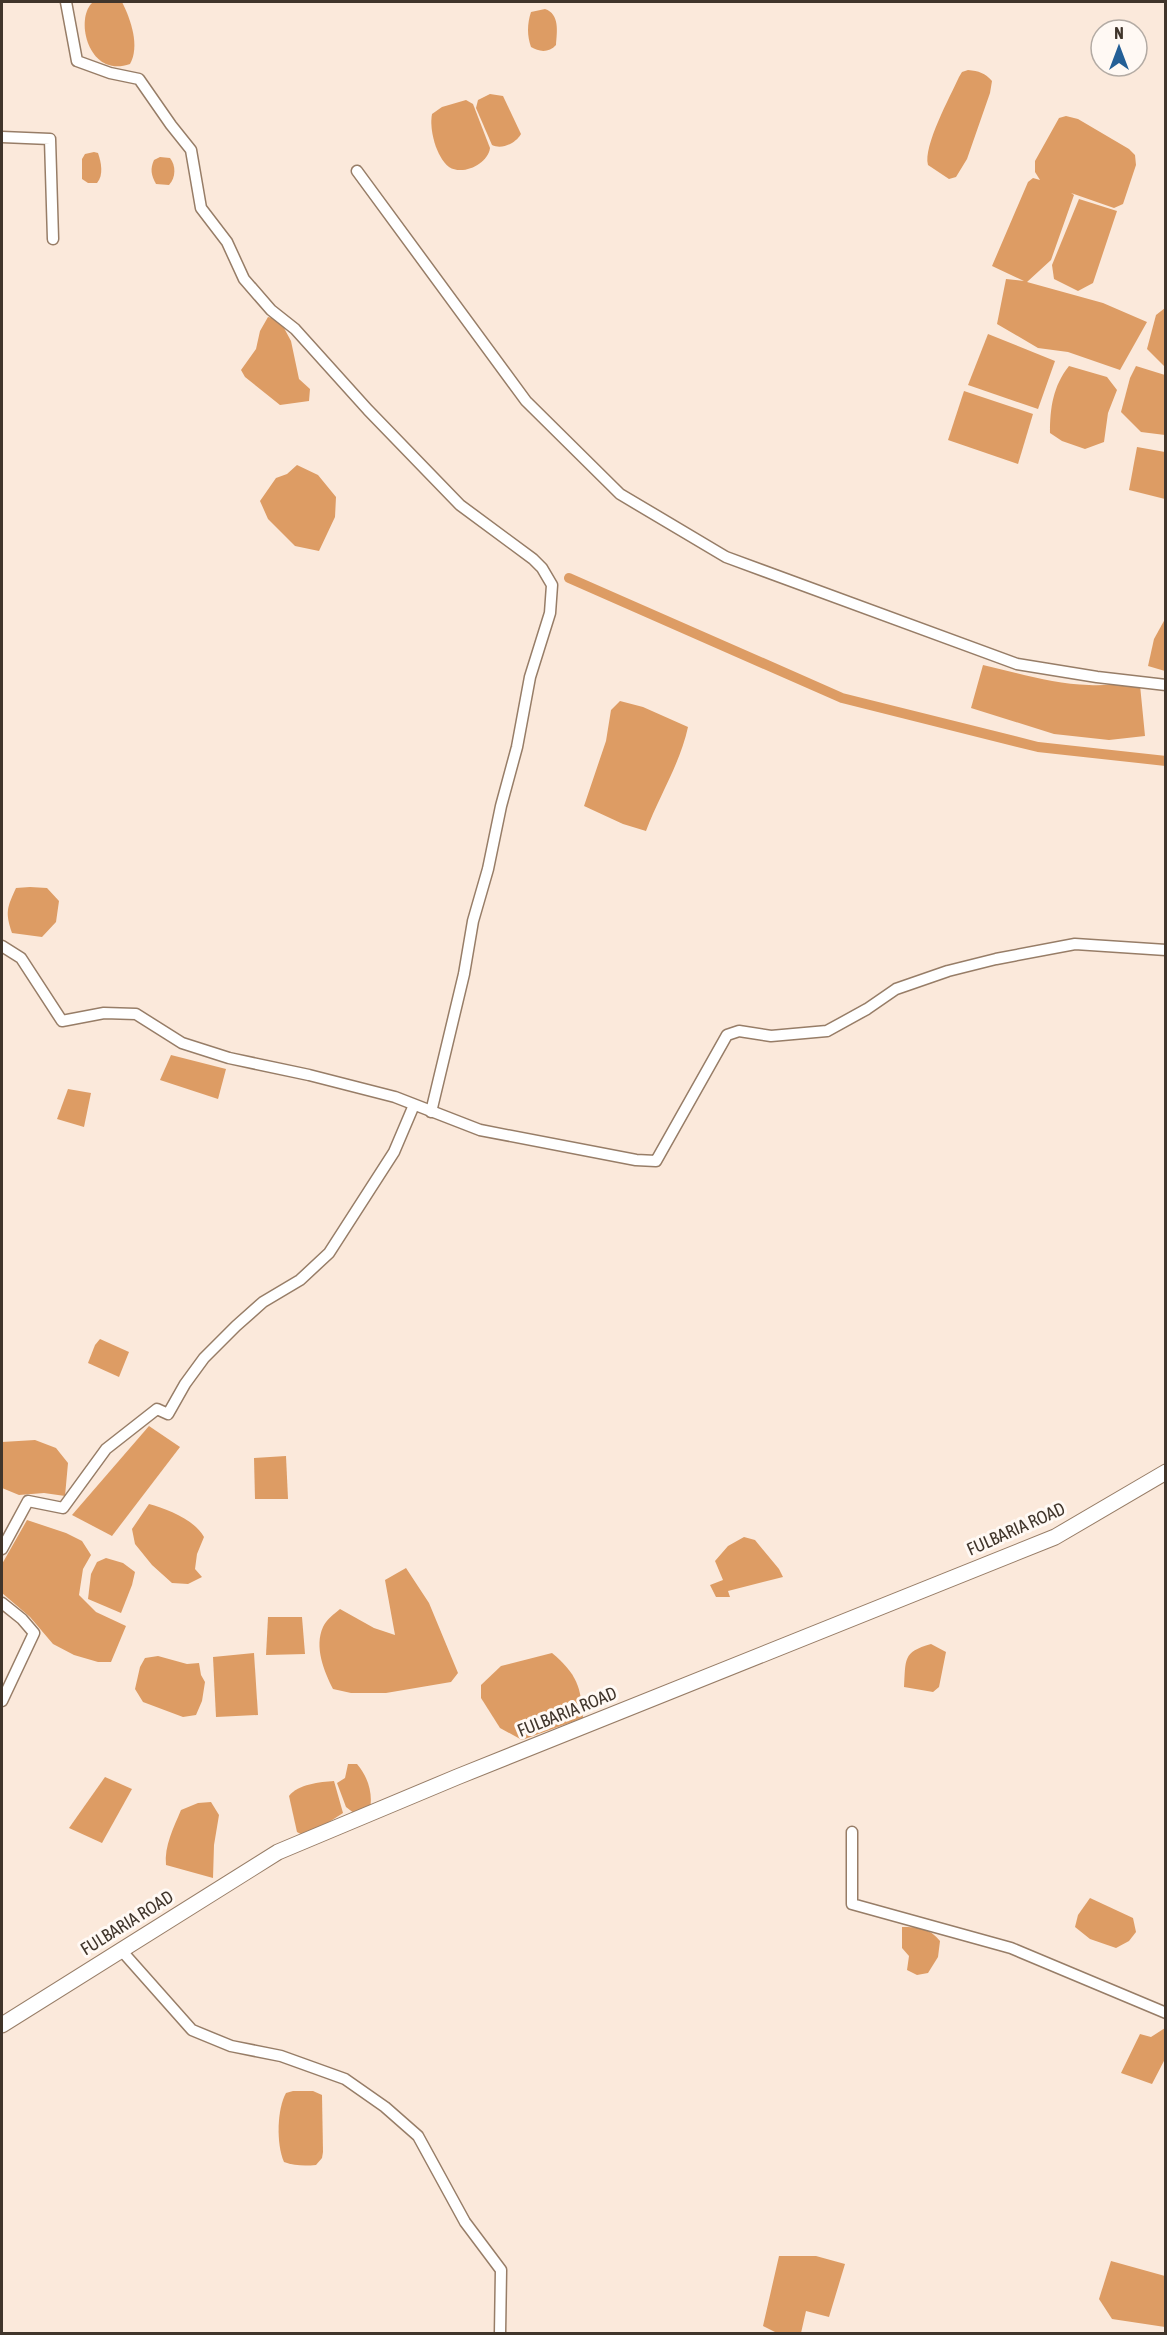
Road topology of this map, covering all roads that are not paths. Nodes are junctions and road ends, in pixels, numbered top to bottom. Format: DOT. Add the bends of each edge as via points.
graph roads {
  1 [pos="66,2"];
  2 [pos="2,137"];
  3 [pos="357,171"];
  4 [pos="53,239"];
  5 [pos="1166,685"];
  6 [pos="2,946"];
  7 [pos="1166,950"];
  8 [pos="414,1105"];
  9 [pos="431,1112"];
  10 [pos="1166,1472"];
  11 [pos="2,1549"];
  12 [pos="2,1604"];
  13 [pos="2,1701"];
  14 [pos="852,1832"];
  15 [pos="122,1950"];
  16 [pos="1166,2013"];
  17 [pos="2,2025"];
  18 [pos="500,2334"];
  1 -- 9 [label="street" via="77,61 139,79 191,150 201,208 227,242 244,279 460,505 533,559 552,585 550,613 530,677"];
  2 -- 4 [label="street" via="50,139"];
  3 -- 5 [label="street" via="526,401 620,494 726,557 1017,664"];
  6 -- 8 [label="street" via="21,958 62,1021 104,1013 136,1014 182,1043 229,1058 344,1083"];
  7 -- 9 [label="street" via="1075,944 996,959 896,989 827,1031 771,1036 739,1031 728,1035 656,1161 480,1130"];
  8 -- 9 [label="street"];
  8 -- 11 [label="street" via="394,1152 329,1253 300,1280 263,1302 236,1326 204,1358 168,1414 157,1409 106,1449 63,1508 28,1502"];
  10 -- 15 [label="main road, FULBARIA ROAD" via="1055,1537 278,1852"];
  12 -- 13 [label="street" via="22,1618 34,1633"];
  14 -- 16 [label="street" via="852,1904 1011,1948"];
  15 -- 17 [label="main road, FULBARIA ROAD"];
  15 -- 18 [label="street" via="192,2030 231,2046 281,2056 345,2079 386,2107 418,2136 465,2222 501,2270"];
}
